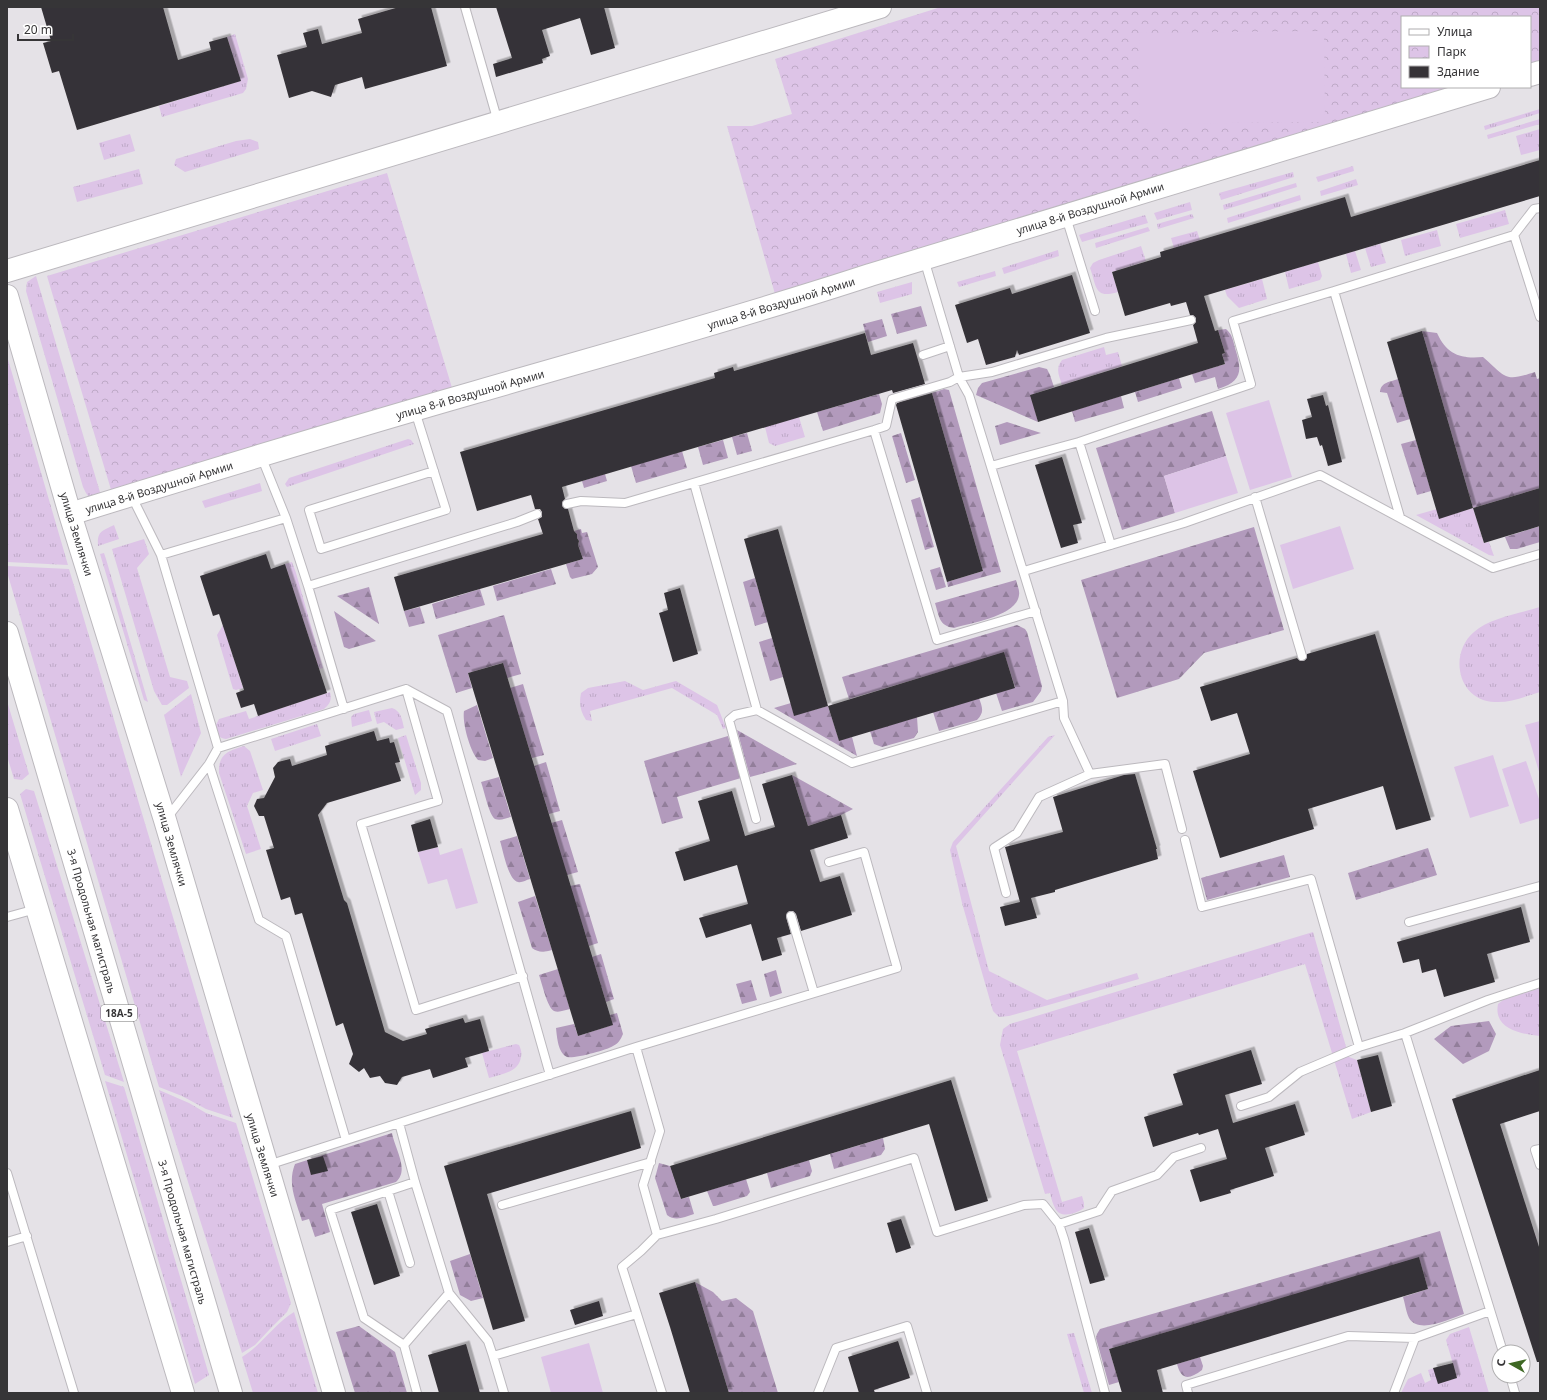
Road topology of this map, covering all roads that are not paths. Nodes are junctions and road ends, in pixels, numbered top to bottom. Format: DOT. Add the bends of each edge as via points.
graph roads {
  1 [pos="465,7"];
  2 [pos="872,8"];
  3 [pos="1486,88"];
  4 [pos="498,122"];
  5 [pos="1540,208"];
  6 [pos="1066,216"];
  7 [pos="1514,235"];
  8 [pos="924,259"];
  9 [pos="7,271"];
  10 [pos="1334,291"];
  11 [pos="7,296"];
  12 [pos="1095,311"];
  13 [pos="1540,317"];
  14 [pos="1191,320"];
  15 [pos="11,325"];
  16 [pos="950,346"];
  17 [pos="923,355"];
  18 [pos="959,377"];
  19 [pos="415,410"];
  20 [pos="874,430"];
  21 [pos="1080,442"];
  22 [pos="260,456"];
  23 [pos="992,466"];
  24 [pos="434,471"];
  25 [pos="694,483"];
  26 [pos="131,494"];
  27 [pos="1255,497"];
  28 [pos="567,504"];
  29 [pos="70,514"];
  30 [pos="537,514"];
  31 [pos="1400,517"];
  32 [pos="286,518"];
  33 [pos="1111,545"];
  34 [pos="1540,554"];
  35 [pos="161,556"];
  36 [pos="1024,571"];
  37 [pos="308,586"];
  38 [pos="1036,611"];
  39 [pos="7,633"];
  40 [pos="1302,656"];
  41 [pos="406,689"];
  42 [pos="1063,701"];
  43 [pos="344,709"];
  44 [pos="757,710"];
  45 [pos="218,748"];
  46 [pos="209,764"];
  47 [pos="1090,774"];
  48 [pos="7,809"];
  49 [pos="165,820"];
  50 [pos="756,820"];
  51 [pos="1182,829"];
  52 [pos="1185,840"];
  53 [pos="829,862"];
  54 [pos="1540,886"];
  55 [pos="1006,893"];
  56 [pos="37,908"];
  57 [pos="791,916"];
  58 [pos="7,917"];
  59 [pos="1409,922"];
  60 [pos="523,976"];
  61 [pos="1540,983"];
  62 [pos="814,994"];
  63 [pos="1405,1033"];
  64 [pos="636,1047"];
  65 [pos="1359,1047"];
  66 [pos="550,1075"];
  67 [pos="1241,1106"];
  68 [pos="400,1123"];
  69 [pos="346,1140"];
  70 [pos="1201,1148"];
  71 [pos="1540,1149"];
  72 [pos="651,1162"];
  73 [pos="266,1165"];
  74 [pos="1540,1166"];
  75 [pos="7,1173"];
  76 [pos="415,1182"];
  77 [pos="388,1191"];
  78 [pos="502,1205"];
  79 [pos="1059,1224"];
  80 [pos="657,1235"];
  81 [pos="27,1236"];
  82 [pos="7,1242"];
  83 [pos="410,1263"];
  84 [pos="448,1293"];
  85 [pos="1490,1311"];
  86 [pos="637,1314"];
  87 [pos="1415,1338"];
  88 [pos="1500,1344"];
  89 [pos="404,1345"];
  90 [pos="493,1356"];
  91 [pos="179,1389"];
  92 [pos="74,1393"];
  93 [pos="231,1393"];
  94 [pos="334,1393"];
  95 [pos="417,1393"];
  96 [pos="504,1393"];
  97 [pos="662,1393"];
  98 [pos="818,1393"];
  99 [pos="927,1393"];
  100 [pos="1105,1393"];
  101 [pos="1188,1393"];
  102 [pos="1394,1393"];
  1 -- 4 [label="lane"];
  2 -- 4 [label="main road"];
  3 -- 6 [label="main road, улица 8-й Воздушной Армии"];
  4 -- 9 [label="main road"];
  5 -- 7 [label="lane" via="1534,209"];
  6 -- 8 [label="main road, улица 8-й Воздушной Армии"];
  6 -- 12 [label="lane"];
  7 -- 10 [label="lane"];
  7 -- 13 [label="lane"];
  8 -- 16 [label="lane"];
  8 -- 19 [label="main road, улица 8-й Воздушной Армии" via="743,316"];
  10 -- 21 [label="lane" via="1234,321 1251,384"];
  10 -- 31 [label="lane"];
  11 -- 15 [label="main road, улица Землячки"];
  14 -- 18 [label="lane" via="1106,338 992,372"];
  15 -- 29 [label="main road, улица Землячки"];
  16 -- 17 [label="lane"];
  16 -- 18 [label="lane"];
  18 -- 20 [label="lane" via="892,399 886,426"];
  18 -- 23 [label="lane" via="969,395"];
  19 -- 22 [label="main road, улица 8-й Воздушной Армии"];
  19 -- 24 [label="lane"];
  20 -- 25 [label="lane"];
  20 -- 38 [label="lane" via="937,640"];
  21 -- 23 [label="lane"];
  21 -- 33 [label="lane"];
  22 -- 26 [label="main road, улица 8-й Воздушной Армии"];
  22 -- 32 [label="lane"];
  23 -- 36 [label="lane"];
  24 -- 24 [label="lane" via="446,510 321,549 309,510"];
  25 -- 28 [label="lane" via="625,503 581,501"];
  25 -- 44 [label="lane"];
  26 -- 29 [label="main road, улица 8-й Воздушной Армии"];
  26 -- 35 [label="lane"];
  27 -- 31 [label="lane" via="1320,475"];
  27 -- 33 [label="lane" via="1184,523"];
  27 -- 40 [label="lane"];
  29 -- 49 [label="main road, улица Землячки"];
  30 -- 37 [label="lane"];
  31 -- 34 [label="lane" via="1493,568"];
  32 -- 35 [label="lane"];
  32 -- 37 [label="lane"];
  33 -- 36 [label="lane"];
  35 -- 45 [label="lane"];
  36 -- 38 [label="lane"];
  37 -- 43 [label="lane"];
  38 -- 42 [label="lane"];
  39 -- 93 [label="main road, 3-я Продольная магистраль / 18А-5"];
  41 -- 43 [label="lane"];
  41 -- 60 [label="lane" via="447,711"];
  41 -- 60 [label="lane" via="438,801 361,824 416,1010"];
  42 -- 44 [label="lane" via="852,763"];
  42 -- 47 [label="lane" via="1064,718"];
  43 -- 45 [label="lane"];
  44 -- 50 [label="lane" via="735,715 729,720"];
  45 -- 46 [label="lane"];
  46 -- 49 [label="lane"];
  46 -- 69 [label="lane" via="259,920 286,936"];
  47 -- 51 [label="lane" via="1165,764"];
  47 -- 55 [label="lane" via="1039,797 1017,833 994,848"];
  48 -- 56 [label="main road"];
  49 -- 73 [label="main road, улица Землячки"];
  52 -- 65 [label="lane" via="1202,907 1311,879"];
  53 -- 62 [label="lane" via="864,852 897,968"];
  54 -- 59 [label="lane"];
  56 -- 58 [label="lane"];
  56 -- 91 [label="main road"];
  57 -- 62 [label="lane"];
  60 -- 66 [label="lane"];
  61 -- 63 [label="lane" via="1488,1000"];
  62 -- 64 [label="lane"];
  63 -- 65 [label="lane"];
  63 -- 85 [label="lane"];
  64 -- 66 [label="lane"];
  64 -- 72 [label="lane" via="660,1131"];
  65 -- 67 [label="lane" via="1300,1072 1270,1097"];
  66 -- 68 [label="lane"];
  68 -- 69 [label="lane"];
  68 -- 76 [label="lane"];
  69 -- 73 [label="lane"];
  70 -- 79 [label="lane" via="1174,1157 1157,1176 1112,1191 1099,1211"];
  71 -- 74 [label="lane" via="1535,1150"];
  72 -- 78 [label="lane"];
  72 -- 80 [label="lane" via="643,1185"];
  73 -- 94 [label="main road, улица Землячки"];
  75 -- 81 [label="lane"];
  76 -- 77 [label="lane"];
  76 -- 84 [label="lane"];
  77 -- 83 [label="lane"];
  77 -- 89 [label="lane" via="330,1210 364,1318"];
  79 -- 80 [label="lane" via="1042,1204 1024,1205 937,1232 914,1158"];
  79 -- 100 [label="lane"];
  80 -- 86 [label="lane" via="622,1267"];
  81 -- 82 [label="lane"];
  81 -- 92 [label="lane"];
  84 -- 89 [label="lane"];
  84 -- 90 [label="lane" via="488,1341"];
  85 -- 87 [label="lane"];
  85 -- 88 [label="lane"];
  86 -- 90 [label="lane"];
  86 -- 97 [label="lane"];
  87 -- 101 [label="lane" via="1348,1336 1186,1385"];
  87 -- 102 [label="lane"];
  89 -- 95 [label="lane"];
  90 -- 96 [label="lane"];
  98 -- 99 [label="lane" via="836,1348 907,1326"];
}
